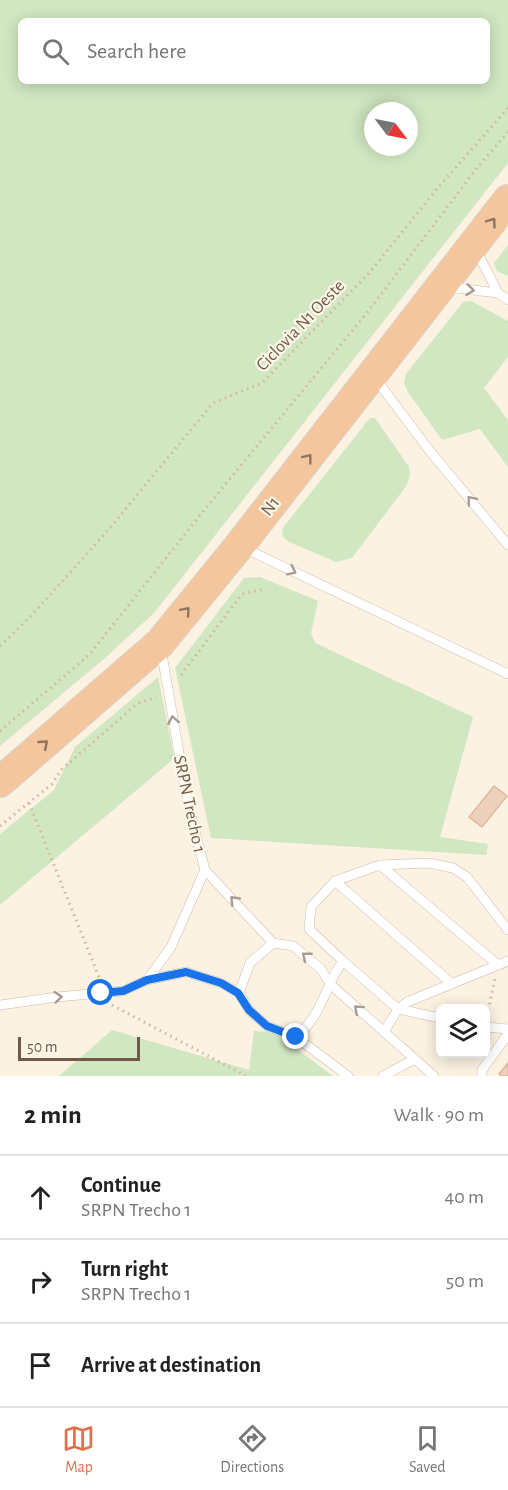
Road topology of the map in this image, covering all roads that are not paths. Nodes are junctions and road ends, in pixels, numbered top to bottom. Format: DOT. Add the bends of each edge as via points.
graph roads {
  1 [pos="508,200"];
  2 [pos="474,246"];
  3 [pos="442,286"];
  4 [pos="498,293"];
  5 [pos="508,300"];
  6 [pos="373,375"];
  7 [pos="508,545"];
  8 [pos="239,546"];
  9 [pos="159,643"];
  10 [pos="508,674"];
  11 [pos="0,782"];
  12 [pos="380,865"];
  13 [pos="205,870"];
  14 [pos="335,881"];
  15 [pos="508,930"];
  16 [pos="273,943"];
  17 [pos="508,960"];
  18 [pos="343,961"];
  19 [pos="498,965"];
  20 [pos="147,980"];
  21 [pos="330,984"];
  22 [pos="452,984"];
  23 [pos="238,993"];
  24 [pos="0,1005"];
  25 [pos="398,1008"];
  26 [pos="436,1017"];
  27 [pos="490,1027"];
  28 [pos="508,1029"];
  29 [pos="384,1032"];
  30 [pos="508,1034"];
  31 [pos="296,1037"];
  32 [pos="415,1059"];
  33 [pos="337,1072"];
  34 [pos="348,1076"];
  35 [pos="383,1076"];
  36 [pos="434,1076"];
  37 [pos="482,1076"];
  2 -- 1 [label="highway, N1, one-way"];
  2 -- 3 [label="highway, N1"];
  2 -- 4 [label="lane"];
  3 -- 4 [label="lane, one-way"];
  3 -- 6 [label="highway, N1"];
  4 -- 5 [label="lane"];
  7 -- 6 [label="lane, one-way"];
  8 -- 6 [label="highway, N1, one-way"];
  9 -- 8 [label="highway, N1, one-way"];
  8 -- 10 [label="lane, one-way"];
  11 -- 9 [label="highway, N1, one-way"];
  13 -- 9 [label="lane, SRPN Trecho 1, one-way" via="187,799"];
  12 -- 14 [label="lane"];
  12 -- 15 [label="lane" via="429,862 453,868 467,877"];
  12 -- 19 [label="lane"];
  16 -- 13 [label="lane, SRPN Trecho 1, one-way"];
  13 -- 20 [label="lane" via="171,947"];
  14 -- 18 [label="lane" via="311,907 309,929"];
  14 -- 22 [label="lane"];
  21 -- 16 [label="lane, SRPN Trecho 1, one-way" via="321,969 293,946"];
  16 -- 23 [label="lane" via="250,963"];
  17 -- 19 [label="lane"];
  18 -- 21 [label="lane"];
  18 -- 25 [label="lane"];
  19 -- 22 [label="lane"];
  20 -- 23 [label="lane" via="186,972"];
  24 -- 20 [label="lane, one-way" via="123,991"];
  29 -- 21 [label="lane, SRPN Trecho 1, one-way"];
  21 -- 31 [label="lane" via="309,1026"];
  22 -- 25 [label="lane"];
  23 -- 31 [label="lane" via="267,1026"];
  25 -- 26 [label="lane"];
  25 -- 29 [label="lane"];
  27 -- 28 [label="lane"];
  29 -- 32 [label="lane, SRPN Trecho 1"];
  30 -- 37 [label="lane" via="482,1070"];
  31 -- 33 [label="lane"];
  32 -- 35 [label="lane"];
  32 -- 36 [label="lane, SRPN Trecho 1"];
  33 -- 34 [label="lane"];
}
